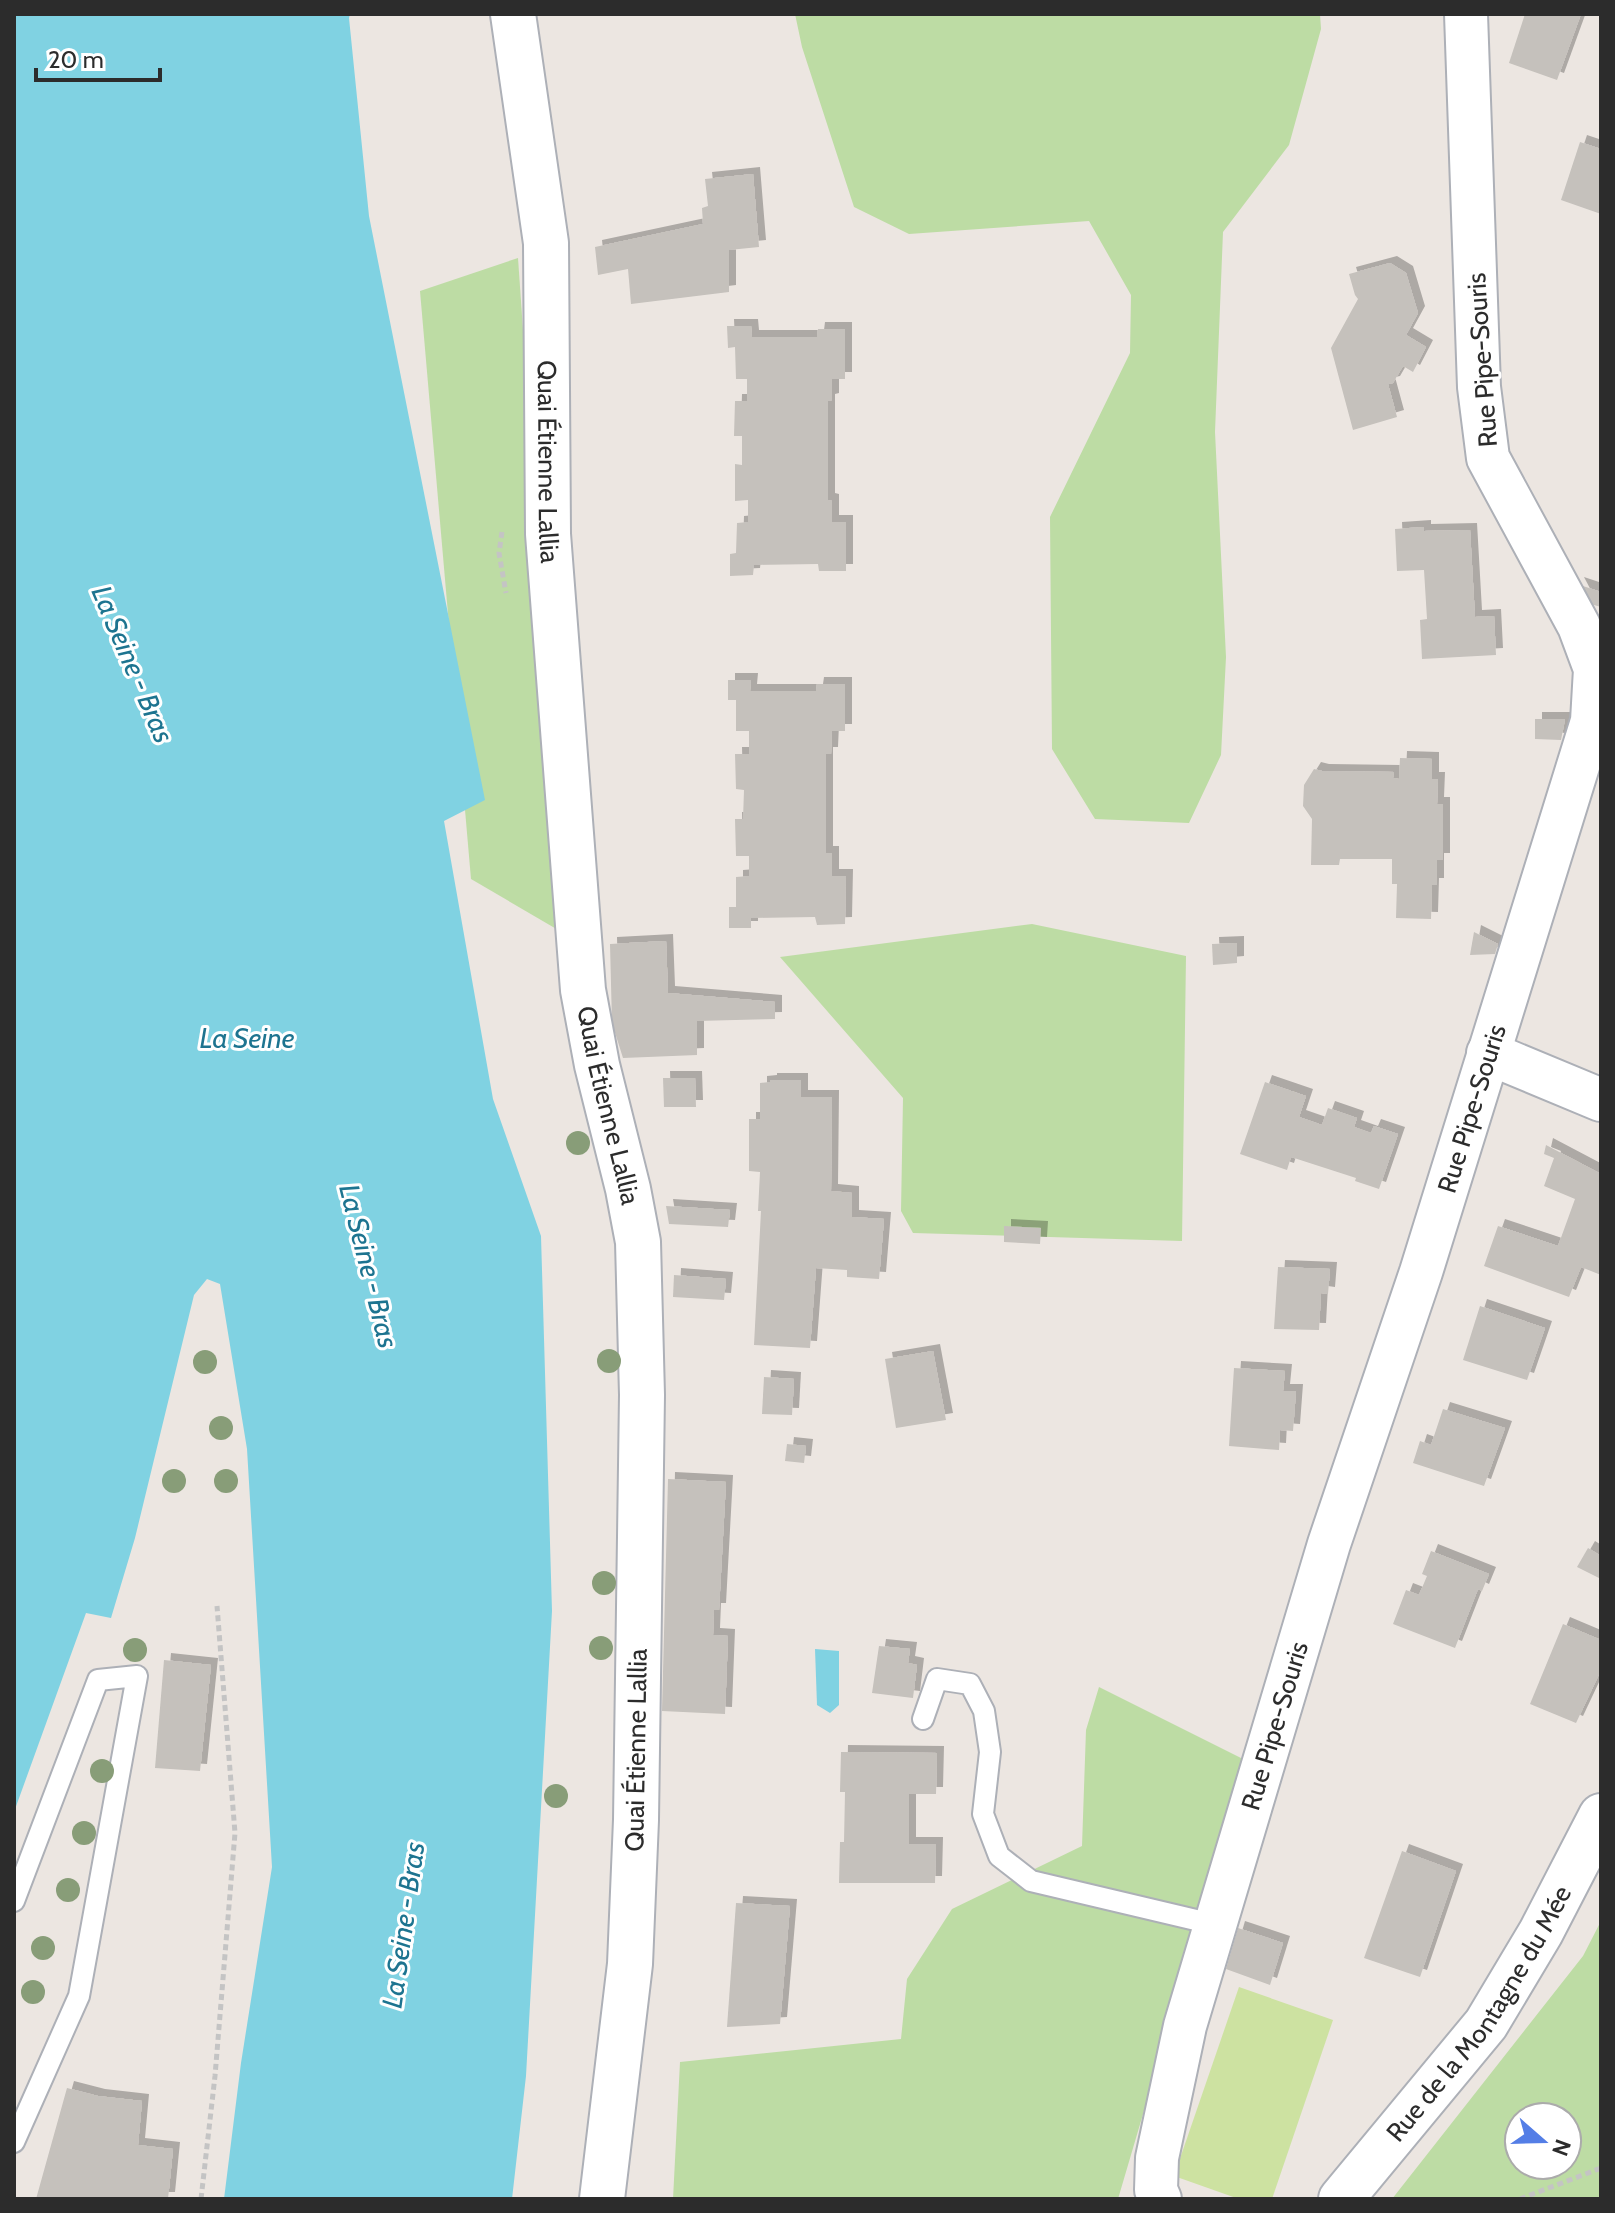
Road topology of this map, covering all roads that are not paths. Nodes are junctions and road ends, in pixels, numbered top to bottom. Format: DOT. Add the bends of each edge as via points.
graph roads {
  1 [pos="513,14"];
  2 [pos="1466,14"];
  3 [pos="1488,1053"];
  4 [pos="1601,1100"];
  5 [pos="923,1719"];
  6 [pos="1601,1816"];
  7 [pos="14,1901"];
  8 [pos="1217,1925"];
  9 [pos="14,2142"];
  10 [pos="602,2199"];
  11 [pos="1160,2199"];
  12 [pos="1341,2199"];
  1 -- 10 [label="street, Quai Étienne Lallia" via="546,243 548,534 583,990 638,1242 642,1395 634,1863 630,1964"];
  2 -- 3 [label="street, Rue Pipe-Souris" via="1479,387 1488,458 1579,626 1595,669 1592,721"];
  3 -- 4 [label="street"];
  3 -- 8 [label="street, Rue Pipe-Souris" via="1329,1544"];
  5 -- 8 [label="lane" via="937,1679 970,1684 984,1711 990,1752 983,1814 999,1856 1031,1881"];
  6 -- 12 [label="street, Rue de la Montagne du Mée" via="1486,2024"];
  7 -- 9 [label="lane" via="98,1680 137,1676 79,1996"];
  8 -- 11 [label="street, Rue Pipe-Souris" via="1185,2026 1157,2158"];
}
